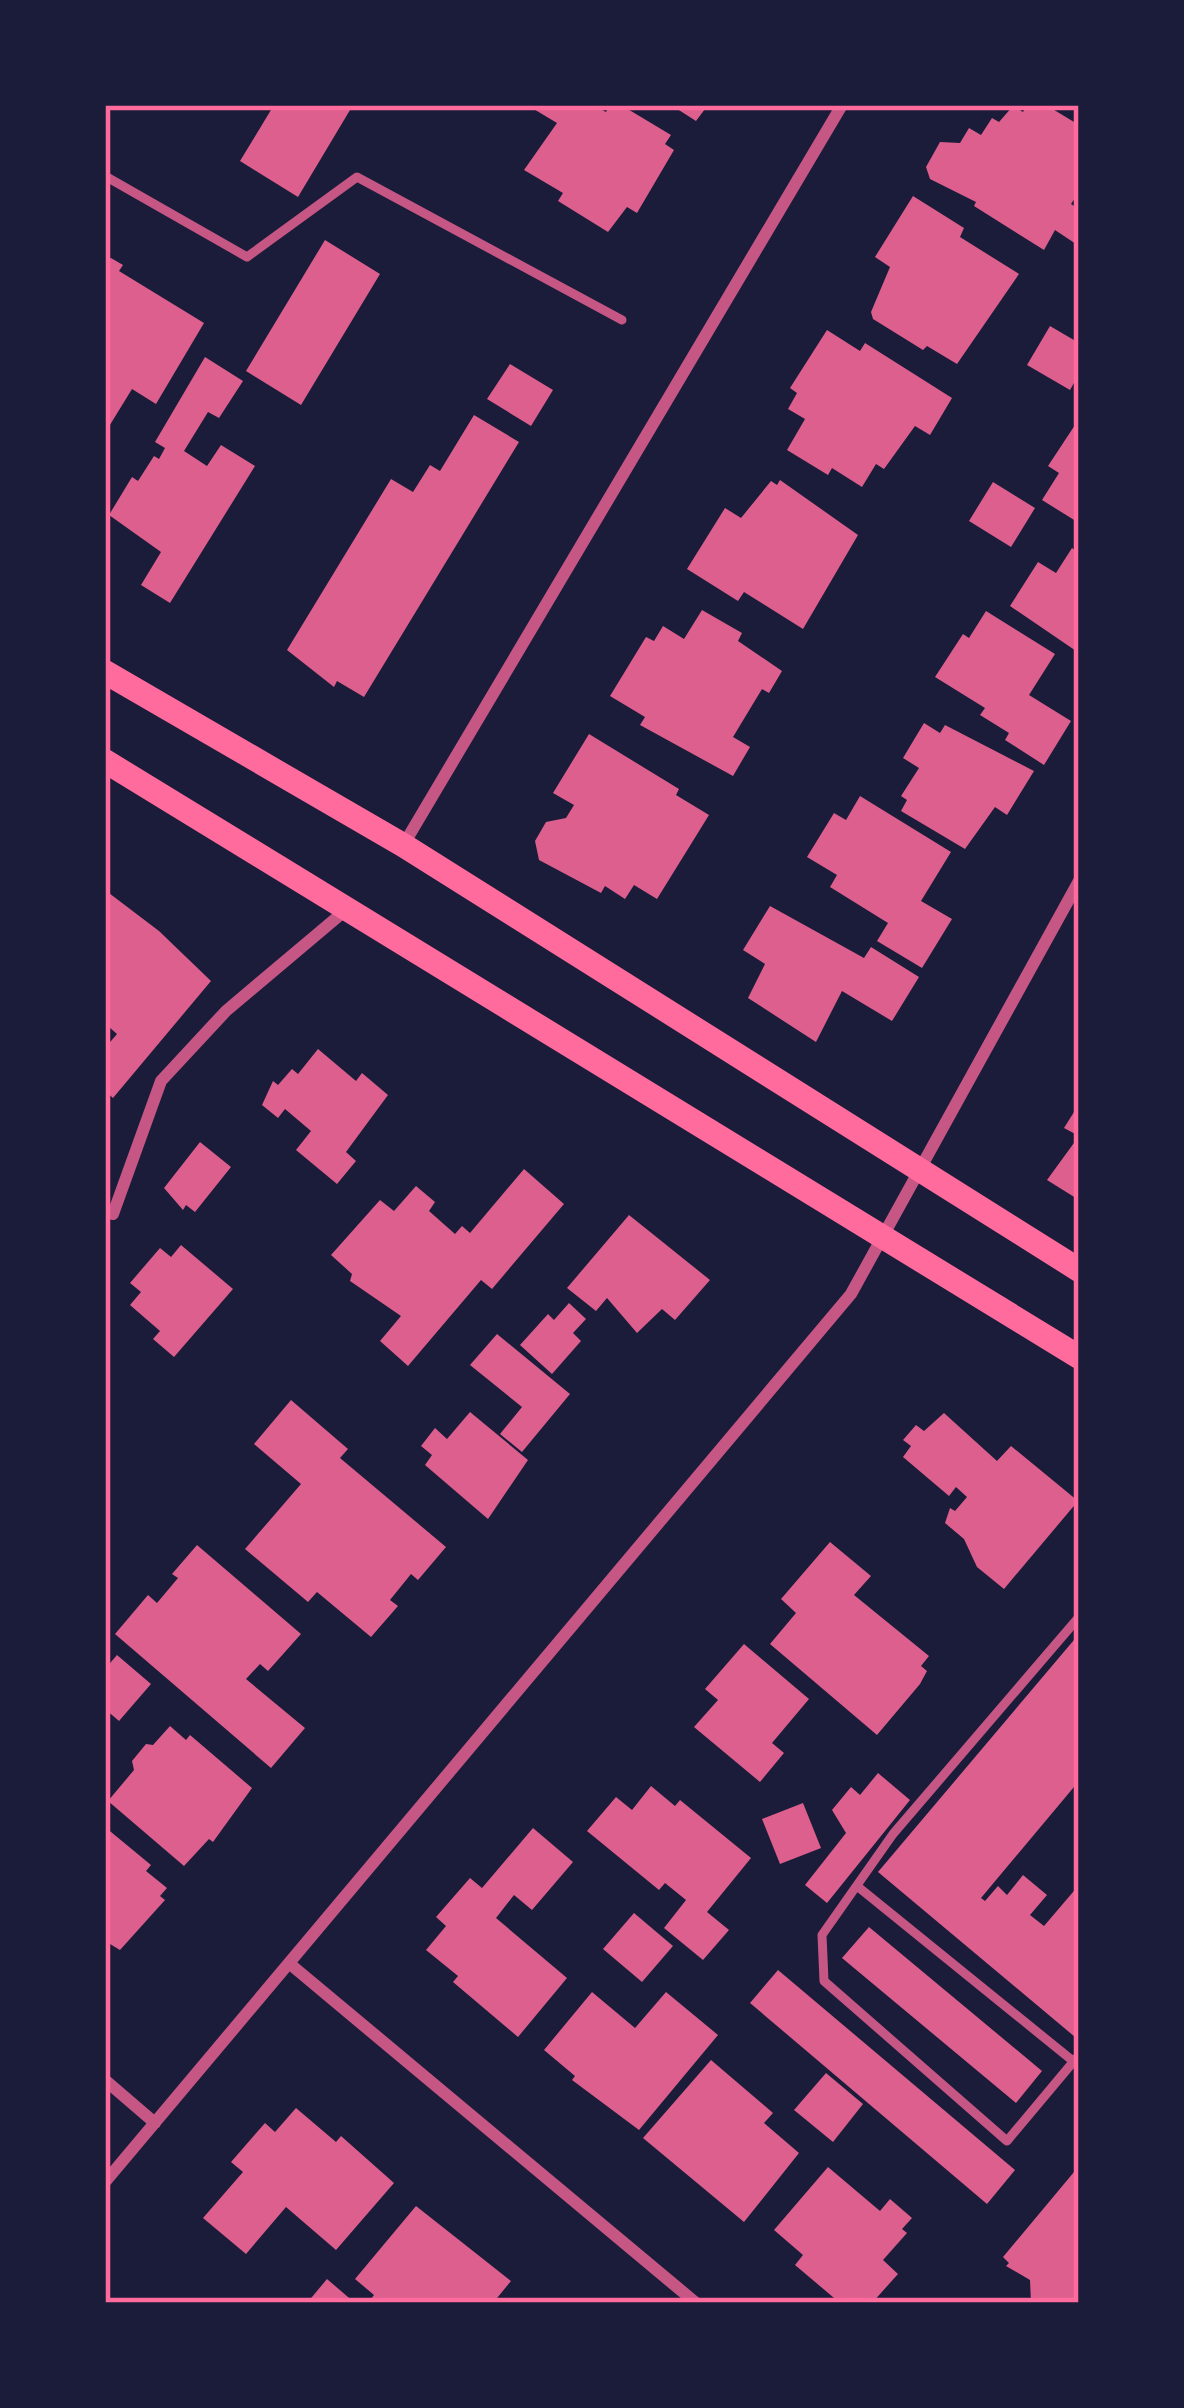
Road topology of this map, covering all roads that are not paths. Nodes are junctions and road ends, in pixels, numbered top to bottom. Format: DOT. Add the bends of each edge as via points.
graph roads {
  1 [pos="842,105"];
  2 [pos="105,176"];
  3 [pos="622,320"];
  4 [pos="105,672"];
  5 [pos="105,761"];
  6 [pos="403,845"];
  7 [pos="1079,881"];
  8 [pos="347,909"];
  9 [pos="916,1168"];
  10 [pos="113,1214"];
  11 [pos="882,1236"];
  12 [pos="1079,1270"];
  13 [pos="1079,1357"];
  14 [pos="1079,1617"];
  15 [pos="857,1886"];
  16 [pos="290,1964"];
  17 [pos="1076,2058"];
  18 [pos="105,2080"];
  19 [pos="155,2123"];
  20 [pos="105,2182"];
  21 [pos="696,2303"];
  1 -- 6 [label="street"];
  2 -- 3 [label="lane" via="247,257 357,177"];
  4 -- 6 [label="main road"];
  5 -- 8 [label="main road"];
  6 -- 9 [label="main road"];
  7 -- 9 [label="street"];
  8 -- 10 [label="street" via="226,1011 161,1081"];
  8 -- 11 [label="main road"];
  9 -- 11 [label="street"];
  9 -- 12 [label="main road"];
  11 -- 13 [label="main road"];
  11 -- 16 [label="street" via="850,1294"];
  14 -- 15 [label="lane"];
  15 -- 17 [label="lane"];
  15 -- 17 [label="lane" via="822,1935 824,1981 1007,2141"];
  16 -- 19 [label="street"];
  16 -- 21 [label="street"];
  18 -- 19 [label="street"];
  19 -- 20 [label="street"];
}
